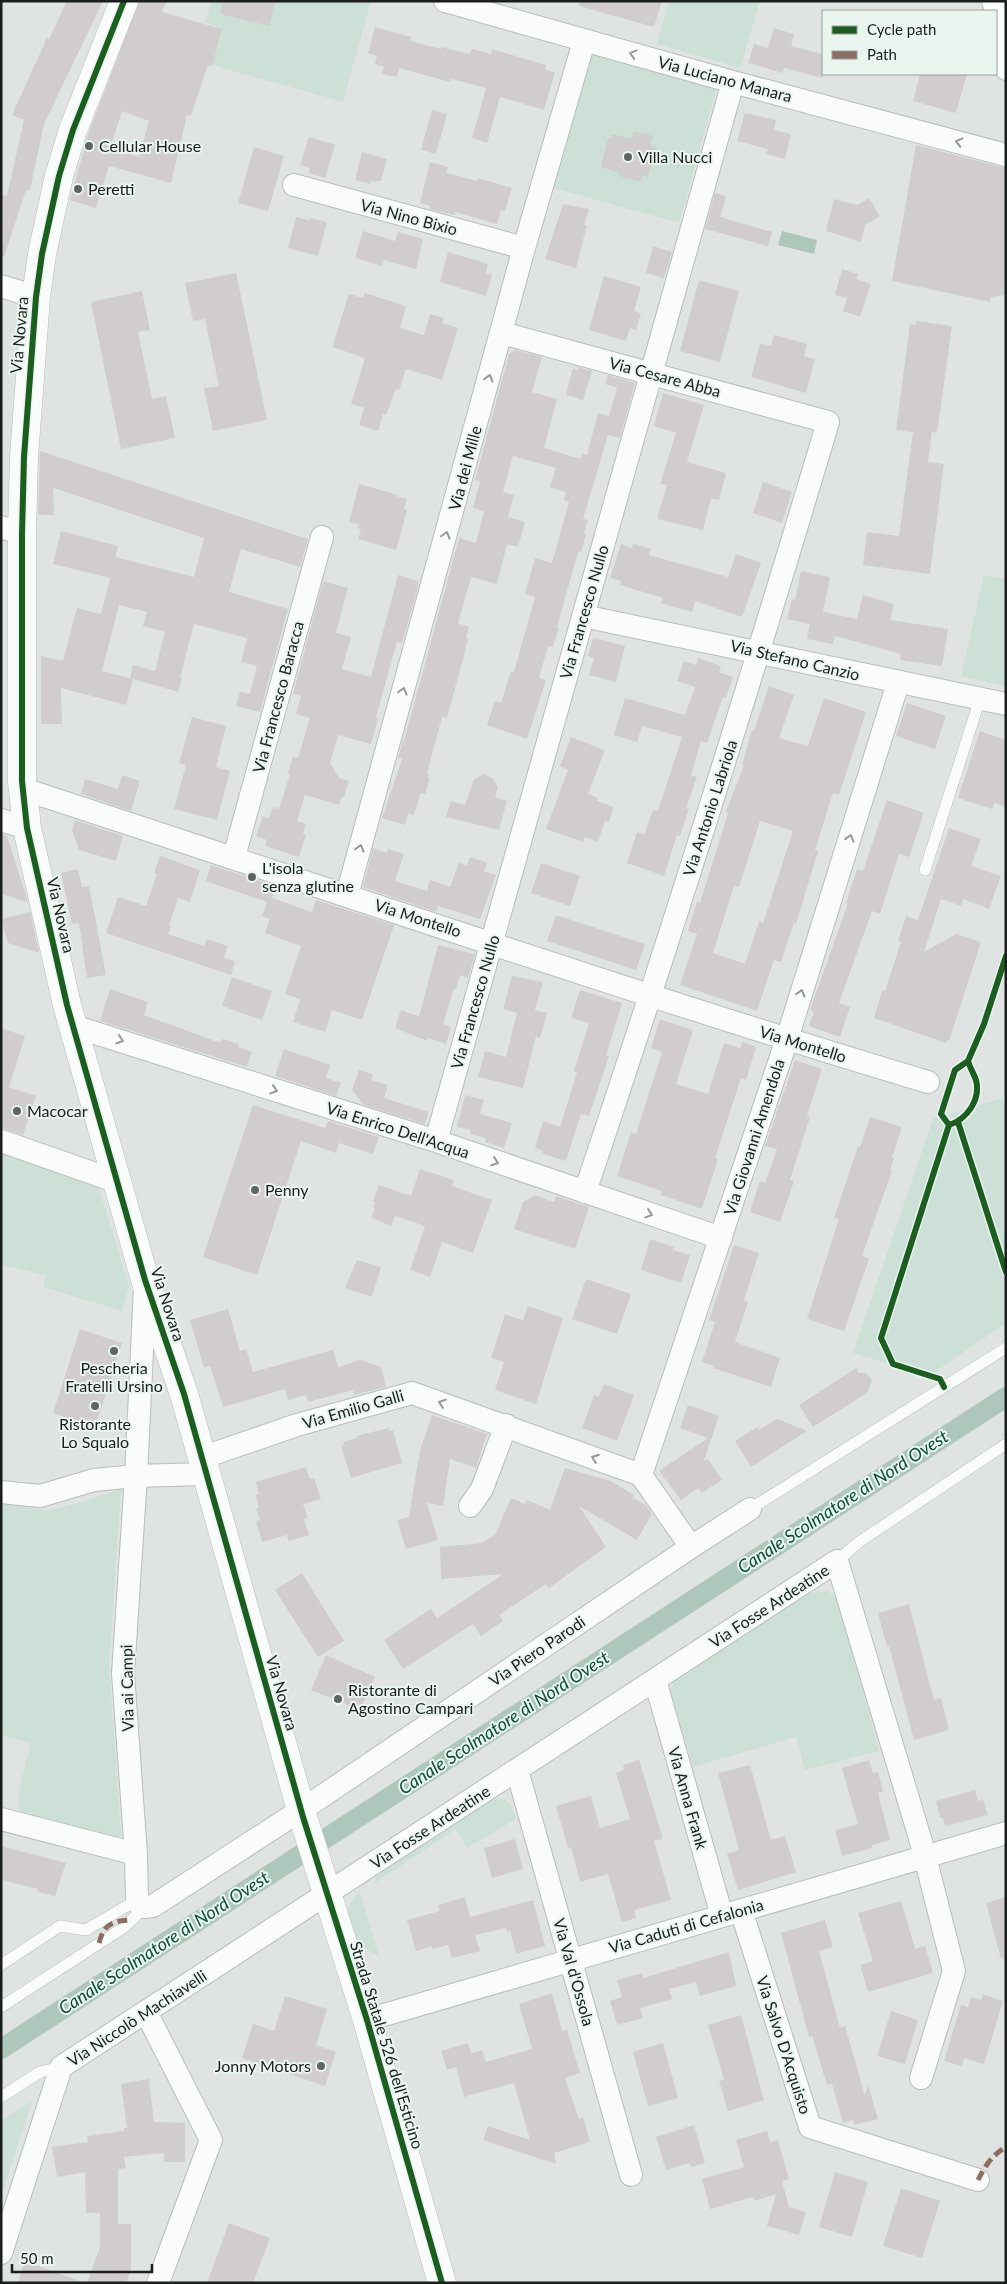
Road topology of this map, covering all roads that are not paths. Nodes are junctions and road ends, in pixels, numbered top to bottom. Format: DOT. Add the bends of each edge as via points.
graph roads {
  1 [pos="124,1"];
  2 [pos="445,1"];
  3 [pos="997,14"];
  4 [pos="584,41"];
  5 [pos="1006,69"];
  6 [pos="733,82"];
  7 [pos="1006,155"];
  8 [pos="294,185"];
  9 [pos="524,248"];
  10 [pos="1,286"];
  11 [pos="36,297"];
  12 [pos="502,333"];
  13 [pos="651,373"];
  14 [pos="828,422"];
  15 [pos="12,531"];
  16 [pos="322,537"];
  17 [pos="583,616"];
  18 [pos="760,651"];
  19 [pos="898,683"];
  20 [pos="980,699"];
  21 [pos="1006,704"];
  22 [pos="23,789"];
  23 [pos="1,820"];
  24 [pos="27,828"];
  25 [pos="234,857"];
  26 [pos="925,870"];
  27 [pos="347,895"];
  28 [pos="492,942"];
  29 [pos="651,997"];
  30 [pos="73,1026"];
  31 [pos="787,1040"];
  32 [pos="928,1082"];
  33 [pos="1,1141"];
  34 [pos="436,1142"];
  35 [pos="118,1182"];
  36 [pos="585,1192"];
  37 [pos="721,1238"];
  38 [pos="145,1280"];
  39 [pos="1006,1348"];
  40 [pos="506,1425"];
  41 [pos="1006,1444"];
  42 [pos="203,1466"];
  43 [pos="641,1474"];
  44 [pos="136,1476"];
  45 [pos="1,1492"];
  46 [pos="470,1506"];
  47 [pos="750,1509"];
  48 [pos="690,1547"];
  49 [pos="837,1561"];
  50 [pos="655,1680"];
  51 [pos="517,1770"];
  52 [pos="302,1813"];
  53 [pos="1,1819"];
  54 [pos="1006,1832"];
  55 [pos="136,1854"];
  56 [pos="925,1856"];
  57 [pos="324,1888"];
  58 [pos="141,1904"];
  59 [pos="732,1913"];
  60 [pos="571,1960"];
  61 [pos="1,1965"];
  62 [pos="1,2007"];
  63 [pos="146,2012"];
  64 [pos="366,2020"];
  65 [pos="61,2067"];
  66 [pos="921,2078"];
  67 [pos="1,2098"];
  68 [pos="631,2174"];
  69 [pos="978,2180"];
  70 [pos="1,2253"];
  71 [pos="158,2283"];
  72 [pos="442,2283"];
  1 -- 11 [label="street, Via Novara" via="70,139 42,254"];
  2 -- 4 [label="street, Via Luciano Manara"];
  3 -- 5 [label="street" via="1004,37"];
  6 -- 4 [label="street, Via Luciano Manara, one-way"];
  4 -- 9 [label="street, Via dei Mille"];
  7 -- 6 [label="street, Via Luciano Manara, one-way"];
  6 -- 13 [label="street, Via Francesco Nullo"];
  8 -- 9 [label="street, Via Nino Bixio"];
  9 -- 12 [label="street, Via dei Mille"];
  10 -- 11 [label="street"];
  11 -- 15 [label="street, Via Novara" via="24,457"];
  12 -- 13 [label="street, Via Cesare Abba"];
  27 -- 12 [label="street, Via dei Mille, one-way"];
  13 -- 14 [label="street, Via Cesare Abba"];
  13 -- 17 [label="street, Via Francesco Nullo"];
  14 -- 18 [label="street, Via Antonio Labriola"];
  15 -- 22 [label="street, Via Novara"];
  16 -- 25 [label="street, Via Francesco Baracca"];
  17 -- 18 [label="street, Via Stefano Canzio"];
  17 -- 28 [label="street, Via Francesco Nullo"];
  18 -- 19 [label="street, Via Stefano Canzio"];
  18 -- 29 [label="street, Via Antonio Labriola"];
  19 -- 20 [label="street, Via Stefano Canzio"];
  31 -- 19 [label="street, Via Giovanni Amendola, one-way"];
  20 -- 21 [label="street, Via Stefano Canzio"];
  20 -- 26 [label="lane"];
  22 -- 24 [label="street, Via Novara"];
  22 -- 25 [label="street, Via Montello"];
  23 -- 24 [label="street"];
  24 -- 30 [label="street, Via Novara"];
  25 -- 27 [label="street, Via Montello"];
  27 -- 28 [label="street, Via Montello"];
  28 -- 29 [label="street, Via Montello"];
  28 -- 34 [label="street, Via Francesco Nullo"];
  29 -- 31 [label="street, Via Montello"];
  29 -- 36 [label="street, Via Antonio Labriola"];
  30 -- 34 [label="street, Via Enrico Dell'Acqua, one-way"];
  30 -- 35 [label="street, Via Novara"];
  31 -- 32 [label="street, Via Montello"];
  31 -- 37 [label="street, Via Giovanni Amendola"];
  33 -- 35 [label="street"];
  34 -- 36 [label="street, Via Enrico Dell'Acqua, one-way"];
  35 -- 38 [label="street, Via Novara"];
  36 -- 37 [label="street, Via Enrico Dell'Acqua, one-way"];
  37 -- 43 [label="street, Via Giovanni Amendola"];
  38 -- 42 [label="street, Via Novara" via="184,1394"];
  38 -- 44 [label="street, Via ai Campi"];
  39 -- 47 [label="lane"];
  40 -- 42 [label="street, Via Emilio Galli, one-way" via="412,1393 297,1425"];
  43 -- 40 [label="street, Via Emilio Galli, one-way"];
  40 -- 46 [label="street" via="482,1489"];
  41 -- 49 [label="lane" via="859,1542"];
  42 -- 44 [label="street, Via Emilio Galli"];
  42 -- 52 [label="street, Via Novara"];
  43 -- 48 [label="street"];
  44 -- 45 [label="street, Via Emilio Galli" via="94,1480 40,1496"];
  44 -- 55 [label="street, Via ai Campi" via="123,1674"];
  47 -- 48 [label="street, Via Piero Parodi"];
  48 -- 52 [label="street, Via Piero Parodi"];
  49 -- 50 [label="street, Via Fosse Ardeatine"];
  49 -- 56 [label="street, Via Fosse Ardeatine"];
  50 -- 51 [label="street, Via Fosse Ardeatine"];
  50 -- 59 [label="street, Via Anna Frank"];
  51 -- 57 [label="street, Via Fosse Ardeatine"];
  51 -- 60 [label="street, Via Val d'Ossola"];
  52 -- 57 [label="street, Strada Statale 526 dell'Esticino"];
  52 -- 58 [label="street" via="153,1906"];
  53 -- 55 [label="street"];
  54 -- 56 [label="street, Via Caduti di Cefalonia"];
  55 -- 58 [label="street, Via ai Campi"];
  56 -- 59 [label="street, Via Caduti di Cefalonia"];
  56 -- 66 [label="street, Via Fosse Ardeatine" via="954,1971"];
  57 -- 63 [label="street, Via Niccolò Machiavelli"];
  57 -- 64 [label="street, Strada Statale 526 dell'Esticino"];
  58 -- 61 [label="lane" via="86,1930 60,1926"];
  58 -- 62 [label="lane" via="123,1928"];
  59 -- 60 [label="street, Via Caduti di Cefalonia"];
  59 -- 69 [label="street, Via Salvo D'Acquisto" via="810,2127"];
  60 -- 64 [label="street, Via Caduti di Cefalonia"];
  60 -- 68 [label="street, Via Val d'Ossola"];
  63 -- 65 [label="street, Via Niccolò Machiavelli"];
  63 -- 71 [label="street" via="212,2140"];
  64 -- 72 [label="street, Strada Statale 526 dell'Esticino"];
  65 -- 67 [label="lane" via="40,2072"];
  65 -- 70 [label="street, Via Niccolò Machiavelli"];
}
